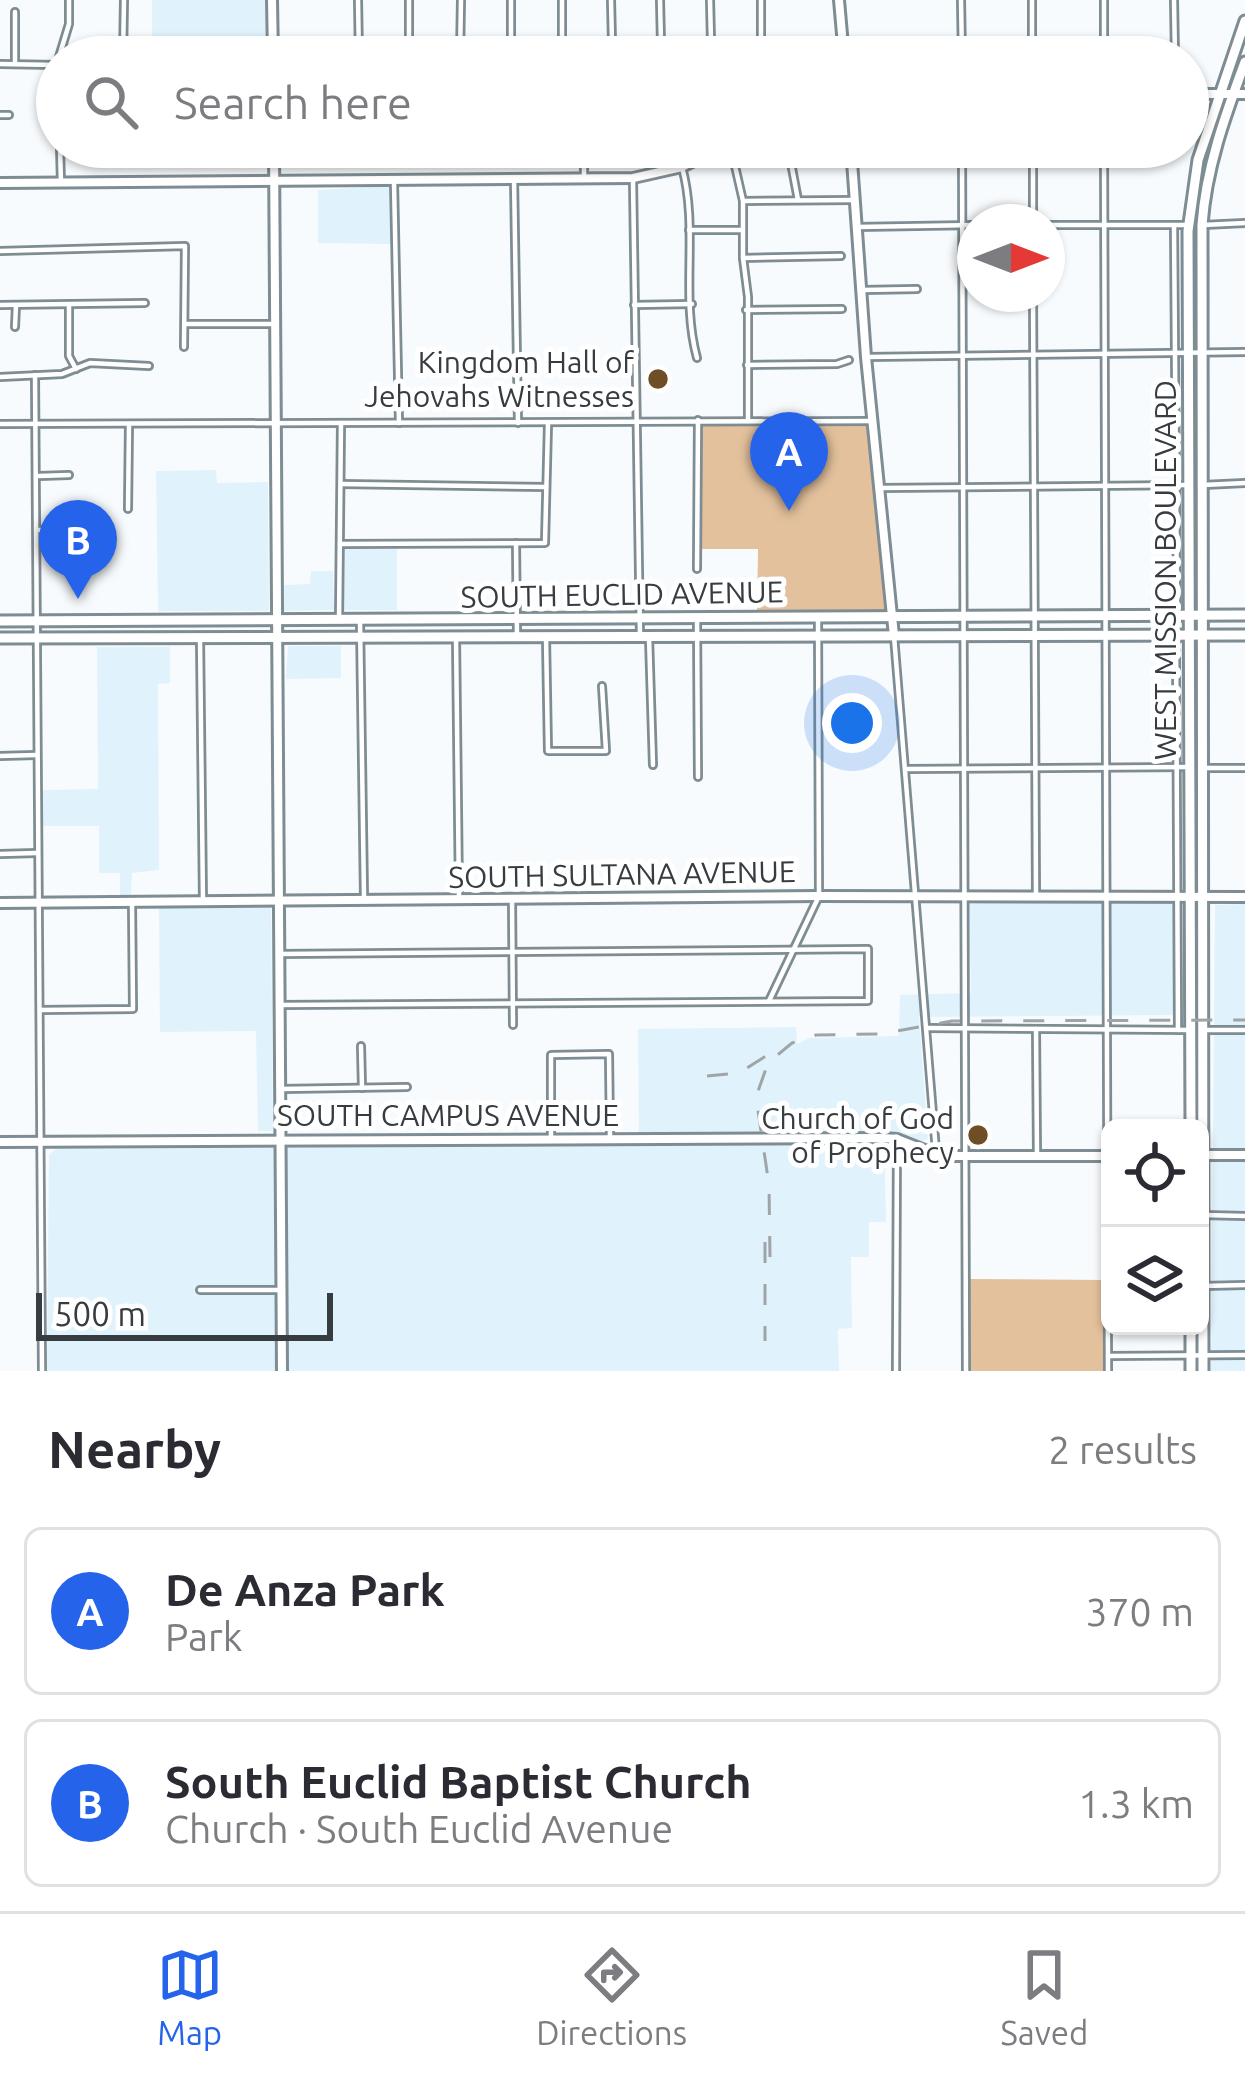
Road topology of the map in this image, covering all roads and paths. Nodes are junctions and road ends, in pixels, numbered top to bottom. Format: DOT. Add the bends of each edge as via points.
graph roads {
  1 [pos="69,0"];
  2 [pos="124,0"];
  3 [pos="272,0"];
  4 [pos="358,0"];
  5 [pos="409,0"];
  6 [pos="461,0"];
  7 [pos="511,0"];
  8 [pos="562,0"];
  9 [pos="611,0"];
  10 [pos="660,0"];
  11 [pos="710,0"];
  12 [pos="761,0"];
  13 [pos="839,0"];
  14 [pos="961,0"];
  15 [pos="1032,0"];
  16 [pos="1104,0"];
  17 [pos="1174,0"];
  18 [pos="15,12"];
  19 [pos="1245,21"];
  20 [pos="65,36"];
  21 [pos="123,36"];
  22 [pos="273,36"];
  23 [pos="358,36"];
  24 [pos="410,36"];
  25 [pos="460,36"];
  26 [pos="511,36"];
  27 [pos="562,36"];
  28 [pos="612,36"];
  29 [pos="661,36"];
  30 [pos="711,36"];
  31 [pos="761,36"];
  32 [pos="842,36"];
  33 [pos="962,36"];
  34 [pos="1033,36"];
  35 [pos="1104,36"];
  36 [pos="1174,36"];
  37 [pos="1245,62"];
  38 [pos="0,64"];
  39 [pos="15,64"];
  40 [pos="36,64"];
  41 [pos="1209,94"];
  42 [pos="1219,94"];
  43 [pos="1239,94"];
  44 [pos="0,115"];
  45 [pos="9,115"];
  46 [pos="1209,125"];
  47 [pos="61,168"];
  48 [pos="274,168"];
  49 [pos="584,168"];
  50 [pos="678,168"];
  51 [pos="682,168"];
  52 [pos="736,168"];
  53 [pos="792,168"];
  54 [pos="853,168"];
  55 [pos="962,168"];
  56 [pos="1033,168"];
  57 [pos="1104,168"];
  58 [pos="1197,168"];
  59 [pos="394,177"];
  60 [pos="584,177"];
  61 [pos="514,178"];
  62 [pos="633,178"];
  63 [pos="274,181"];
  64 [pos="0,183"];
  65 [pos="61,183"];
  66 [pos="798,200"];
  67 [pos="855,200"];
  68 [pos="743,201"];
  69 [pos="961,204"];
  70 [pos="1033,204"];
  71 [pos="1245,223"];
  72 [pos="957,224"];
  73 [pos="1065,225"];
  74 [pos="1104,225"];
  75 [pos="1174,225"];
  76 [pos="1189,225"];
  77 [pos="1202,225"];
  78 [pos="857,227"];
  79 [pos="689,230"];
  80 [pos="742,230"];
  81 [pos="0,251"];
  82 [pos="841,256"];
  83 [pos="743,258"];
  84 [pos="917,289"];
  85 [pos="861,290"];
  86 [pos="145,303"];
  87 [pos="69,304"];
  88 [pos="692,304"];
  89 [pos="0,305"];
  90 [pos="16,305"];
  91 [pos="634,305"];
  92 [pos="842,309"];
  93 [pos="746,310"];
  94 [pos="962,312"];
  95 [pos="1033,312"];
  96 [pos="185,324"];
  97 [pos="273,324"];
  98 [pos="15,327"];
  99 [pos="184,347"];
  100 [pos="1245,352"];
  101 [pos="1105,353"];
  102 [pos="1175,353"];
  103 [pos="962,354"];
  104 [pos="1188,354"];
  105 [pos="1033,355"];
  106 [pos="1201,355"];
  107 [pos="866,357"];
  108 [pos="697,358"];
  109 [pos="849,360"];
  110 [pos="747,365"];
  111 [pos="149,366"];
  112 [pos="76,369"];
  113 [pos="35,375"];
  114 [pos="0,376"];
  115 [pos="698,420"];
  116 [pos="748,421"];
  117 [pos="873,421"];
  118 [pos="636,422"];
  119 [pos="274,423"];
  120 [pos="341,423"];
  121 [pos="399,423"];
  122 [pos="518,423"];
  123 [pos="0,424"];
  124 [pos="36,424"];
  125 [pos="128,424"];
  126 [pos="548,424"];
  127 [pos="69,475"];
  128 [pos="38,476"];
  129 [pos="341,484"];
  130 [pos="1105,484"];
  131 [pos="1245,484"];
  132 [pos="1034,485"];
  133 [pos="1176,485"];
  134 [pos="1195,485"];
  135 [pos="962,486"];
  136 [pos="546,487"];
  137 [pos="880,488"];
  138 [pos="128,509"];
  139 [pos="38,530"];
  140 [pos="69,530"];
  141 [pos="516,543"];
  142 [pos="340,544"];
  143 [pos="697,568"];
  144 [pos="1245,615"];
  145 [pos="818,616"];
  146 [pos="891,616"];
  147 [pos="640,617"];
  148 [pos="697,617"];
  149 [pos="517,620"];
  150 [pos="0,621"];
  151 [pos="159,621"];
  152 [pos="276,621"];
  153 [pos="339,621"];
  154 [pos="360,621"];
  155 [pos="1193,624"];
  156 [pos="963,626"];
  157 [pos="1034,626"];
  158 [pos="1105,626"];
  159 [pos="36,630"];
  160 [pos="1176,635"];
  161 [pos="1245,635"];
  162 [pos="818,636"];
  163 [pos="894,636"];
  164 [pos="517,637"];
  165 [pos="546,637"];
  166 [pos="645,637"];
  167 [pos="697,637"];
  168 [pos="0,638"];
  169 [pos="158,638"];
  170 [pos="200,638"];
  171 [pos="359,638"];
  172 [pos="456,638"];
  173 [pos="276,639"];
  174 [pos="602,686"];
  175 [pos="38,755"];
  176 [pos="0,756"];
  177 [pos="652,765"];
  178 [pos="1184,767"];
  179 [pos="964,768"];
  180 [pos="1035,768"];
  181 [pos="1107,768"];
  182 [pos="1202,768"];
  183 [pos="905,769"];
  184 [pos="1245,769"];
  185 [pos="698,777"];
  186 [pos="0,854"];
  187 [pos="37,854"];
  188 [pos="819,896"];
  189 [pos="1107,897"];
  190 [pos="1190,897"];
  191 [pos="1245,897"];
  192 [pos="914,898"];
  193 [pos="965,898"];
  194 [pos="1036,898"];
  195 [pos="512,899"];
  196 [pos="459,900"];
  197 [pos="278,901"];
  198 [pos="364,901"];
  199 [pos="39,902"];
  200 [pos="131,902"];
  201 [pos="203,902"];
  202 [pos="0,903"];
  203 [pos="794,949"];
  204 [pos="512,951"];
  205 [pos="278,954"];
  206 [pos="769,1001"];
  207 [pos="513,1004"];
  208 [pos="278,1005"];
  209 [pos="40,1010"];
  210 [pos="513,1025"];
  211 [pos="925,1028"];
  212 [pos="965,1029"];
  213 [pos="1036,1029"];
  214 [pos="1107,1029"];
  215 [pos="1178,1030"];
  216 [pos="1191,1030"];
  217 [pos="1204,1030"];
  218 [pos="1245,1030"];
  219 [pos="362,1046"];
  220 [pos="407,1087"];
  221 [pos="362,1088"];
  222 [pos="279,1089"];
  223 [pos="1108,1119"];
  224 [pos="1191,1119"];
  225 [pos="1203,1119"];
  226 [pos="610,1137"];
  227 [pos="551,1138"];
  228 [pos="897,1139"];
  229 [pos="279,1140"];
  230 [pos="41,1141"];
  231 [pos="0,1142"];
  232 [pos="1209,1155"];
  233 [pos="936,1156"];
  234 [pos="965,1156"];
  235 [pos="1037,1156"];
  236 [pos="1101,1156"];
  237 [pos="1245,1156"];
  238 [pos="1209,1215"];
  239 [pos="1245,1216"];
  240 [pos="1245,1285"];
  241 [pos="1209,1286"];
  242 [pos="200,1290"];
  243 [pos="280,1290"];
  244 [pos="1108,1335"];
  245 [pos="1193,1335"];
  246 [pos="1198,1335"];
  247 [pos="1245,1355"];
  248 [pos="1108,1356"];
  249 [pos="1197,1356"];
  250 [pos="42,1371"];
  251 [pos="282,1371"];
  252 [pos="896,1371"];
  253 [pos="966,1371"];
  254 [pos="1108,1371"];
  255 [pos="1190,1371"];
  256 [pos="1202,1371"];
  1 -- 20 [label="street"];
  2 -- 21 [label="street"];
  3 -- 22 [label="street"];
  4 -- 23 [label="street"];
  5 -- 24 [label="street"];
  6 -- 25 [label="street"];
  7 -- 26 [label="street"];
  8 -- 27 [label="street"];
  9 -- 28 [label="street"];
  10 -- 29 [label="street"];
  11 -- 30 [label="street"];
  12 -- 31 [label="street"];
  13 -- 32 [label="street"];
  14 -- 33 [label="street"];
  15 -- 34 [label="street"];
  16 -- 35 [label="street"];
  17 -- 36 [label="street"];
  18 -- 39 [label="street"];
  19 -- 42 [label="main road, WEST MISSION BOULEVARD"];
  37 -- 43 [label="main road, WEST MISSION BOULEVARD"];
  38 -- 39 [label="street"];
  39 -- 40 [label="street"];
  41 -- 42 [label="street"];
  42 -- 43 [label="street"];
  42 -- 46 [label="main road, WEST MISSION BOULEVARD"];
  43 -- 77 [label="main road, WEST MISSION BOULEVARD" via="1213,157"];
  44 -- 45 [label="street"];
  47 -- 65 [label="street"];
  48 -- 63 [label="street"];
  49 -- 60 [label="street"];
  50 -- 62 [label="street"];
  51 -- 79 [label="street"];
  52 -- 68 [label="street"];
  53 -- 66 [label="street"];
  54 -- 67 [label="street"];
  55 -- 69 [label="street"];
  56 -- 70 [label="street"];
  57 -- 74 [label="street"];
  58 -- 76 [label="main road, WEST MISSION BOULEVARD"];
  59 -- 61 [label="street"];
  59 -- 63 [label="street"];
  59 -- 121 [label="street"];
  60 -- 61 [label="street"];
  60 -- 62 [label="street"];
  61 -- 122 [label="street"];
  62 -- 91 [label="street"];
  63 -- 65 [label="street"];
  63 -- 97 [label="street"];
  64 -- 65 [label="street"];
  66 -- 67 [label="street"];
  66 -- 68 [label="street"];
  67 -- 78 [label="street"];
  68 -- 80 [label="street"];
  71 -- 77 [label="street"];
  72 -- 78 [label="street"];
  73 -- 74 [label="street"];
  74 -- 75 [label="street"];
  74 -- 101 [label="street"];
  75 -- 76 [label="street"];
  75 -- 102 [label="street"];
  76 -- 104 [label="main road, WEST MISSION BOULEVARD"];
  77 -- 106 [label="main road, WEST MISSION BOULEVARD"];
  78 -- 85 [label="street"];
  79 -- 80 [label="street"];
  79 -- 88 [label="street"];
  80 -- 83 [label="street"];
  81 -- 96 [label="street" via="185,246"];
  82 -- 83 [label="street"];
  83 -- 93 [label="street"];
  84 -- 85 [label="street"];
  85 -- 107 [label="street"];
  86 -- 87 [label="street"];
  87 -- 90 [label="street"];
  87 -- 112 [label="street"];
  88 -- 91 [label="street"];
  88 -- 108 [label="street"];
  89 -- 90 [label="street"];
  90 -- 98 [label="street"];
  91 -- 118 [label="street"];
  92 -- 93 [label="street"];
  93 -- 110 [label="street"];
  94 -- 103 [label="street"];
  95 -- 105 [label="street"];
  96 -- 97 [label="street"];
  96 -- 99 [label="street"];
  97 -- 119 [label="street"];
  100 -- 106 [label="street"];
  101 -- 102 [label="street"];
  101 -- 105 [label="street"];
  101 -- 130 [label="street"];
  102 -- 104 [label="street"];
  102 -- 133 [label="street"];
  103 -- 105 [label="street"];
  103 -- 107 [label="street"];
  103 -- 135 [label="street"];
  104 -- 106 [label="street"];
  104 -- 134 [label="main road, WEST MISSION BOULEVARD"];
  105 -- 132 [label="street"];
  106 -- 134 [label="main road, WEST MISSION BOULEVARD"];
  107 -- 117 [label="street"];
  109 -- 110 [label="street"];
  110 -- 116 [label="street"];
  111 -- 112 [label="street"];
  112 -- 113 [label="street"];
  113 -- 114 [label="street"];
  113 -- 124 [label="street"];
  115 -- 116 [label="street"];
  115 -- 118 [label="street"];
  115 -- 143 [label="street"];
  116 -- 117 [label="street"];
  117 -- 137 [label="street"];
  118 -- 126 [label="street"];
  118 -- 147 [label="street"];
  119 -- 120 [label="street"];
  119 -- 125 [label="street"];
  119 -- 152 [label="street"];
  120 -- 121 [label="street"];
  120 -- 129 [label="street"];
  121 -- 122 [label="street"];
  122 -- 126 [label="street"];
  123 -- 124 [label="street"];
  124 -- 125 [label="street"];
  124 -- 128 [label="street"];
  125 -- 138 [label="street"];
  126 -- 136 [label="street"];
  127 -- 128 [label="street"];
  128 -- 139 [label="street"];
  129 -- 136 [label="street"];
  129 -- 142 [label="street"];
  130 -- 132 [label="street"];
  130 -- 133 [label="street"];
  130 -- 158 [label="street"];
  131 -- 134 [label="street"];
  132 -- 135 [label="street"];
  132 -- 157 [label="street"];
  133 -- 134 [label="street"];
  133 -- 155 [label="street"];
  134 -- 155 [label="main road, WEST MISSION BOULEVARD"];
  135 -- 137 [label="street"];
  135 -- 156 [label="street"];
  136 -- 141 [label="street" via="545,543"];
  137 -- 146 [label="street"];
  139 -- 140 [label="street"];
  139 -- 159 [label="street"];
  141 -- 142 [label="street"];
  141 -- 149 [label="street"];
  142 -- 153 [label="street"];
  144 -- 155 [label="main road, SOUTH EUCLID AVENUE"];
  145 -- 146 [label="main road, SOUTH EUCLID AVENUE"];
  145 -- 148 [label="main road, SOUTH EUCLID AVENUE"];
  145 -- 162 [label="street"];
  146 -- 156 [label="main road, SOUTH EUCLID AVENUE"];
  146 -- 163 [label="street"];
  147 -- 148 [label="main road, SOUTH EUCLID AVENUE"];
  147 -- 149 [label="main road, SOUTH EUCLID AVENUE"];
  147 -- 166 [label="street"];
  148 -- 167 [label="street"];
  149 -- 154 [label="main road, SOUTH EUCLID AVENUE"];
  149 -- 164 [label="street"];
  150 -- 159 [label="main road, SOUTH EUCLID AVENUE"];
  151 -- 152 [label="main road, SOUTH EUCLID AVENUE"];
  151 -- 159 [label="main road, SOUTH EUCLID AVENUE"];
  151 -- 169 [label="main road"];
  152 -- 153 [label="main road, SOUTH EUCLID AVENUE"];
  152 -- 173 [label="street"];
  153 -- 154 [label="main road, SOUTH EUCLID AVENUE"];
  154 -- 171 [label="street"];
  155 -- 158 [label="main road, SOUTH EUCLID AVENUE"];
  155 -- 160 [label="main road, SOUTH EUCLID AVENUE"];
  155 -- 161 [label="main road, SOUTH EUCLID AVENUE"];
  155 -- 178 [label="main road, WEST MISSION BOULEVARD"];
  155 -- 182 [label="main road"];
  156 -- 157 [label="main road, SOUTH EUCLID AVENUE"];
  156 -- 157 [label="main road, SOUTH EUCLID AVENUE"];
  156 -- 163 [label="main road, SOUTH EUCLID AVENUE"];
  156 -- 179 [label="street"];
  157 -- 158 [label="main road, SOUTH EUCLID AVENUE"];
  157 -- 158 [label="main road, SOUTH EUCLID AVENUE"];
  157 -- 180 [label="street"];
  158 -- 160 [label="main road, SOUTH EUCLID AVENUE"];
  158 -- 181 [label="street"];
  159 -- 168 [label="main road, SOUTH EUCLID AVENUE"];
  159 -- 169 [label="main road, SOUTH EUCLID AVENUE"];
  159 -- 175 [label="street"];
  160 -- 178 [label="street"];
  162 -- 163 [label="main road, SOUTH EUCLID AVENUE"];
  162 -- 167 [label="main road, SOUTH EUCLID AVENUE"];
  162 -- 188 [label="street"];
  163 -- 183 [label="street"];
  164 -- 165 [label="main road, SOUTH EUCLID AVENUE"];
  164 -- 172 [label="main road, SOUTH EUCLID AVENUE"];
  165 -- 166 [label="main road, SOUTH EUCLID AVENUE"];
  165 -- 174 [label="street" via="548,751 606,751"];
  166 -- 167 [label="main road, SOUTH EUCLID AVENUE"];
  166 -- 177 [label="street"];
  167 -- 185 [label="street"];
  169 -- 170 [label="main road, SOUTH EUCLID AVENUE"];
  170 -- 173 [label="main road, SOUTH EUCLID AVENUE"];
  170 -- 201 [label="street"];
  171 -- 172 [label="main road, SOUTH EUCLID AVENUE"];
  171 -- 173 [label="main road, SOUTH EUCLID AVENUE"];
  171 -- 198 [label="street"];
  172 -- 196 [label="street"];
  173 -- 197 [label="street"];
  175 -- 176 [label="street"];
  175 -- 187 [label="street"];
  178 -- 181 [label="street"];
  178 -- 190 [label="main road, WEST MISSION BOULEVARD"];
  179 -- 180 [label="street"];
  179 -- 183 [label="street"];
  179 -- 193 [label="street"];
  180 -- 181 [label="street"];
  180 -- 194 [label="street"];
  181 -- 189 [label="street"];
  182 -- 184 [label="street"];
  182 -- 190 [label="main road"];
  183 -- 192 [label="street"];
  186 -- 187 [label="street"];
  187 -- 199 [label="street"];
  188 -- 192 [label="street, SOUTH SULTANA AVENUE"];
  188 -- 195 [label="street, SOUTH SULTANA AVENUE"];
  188 -- 203 [label="street"];
  189 -- 190 [label="street, SOUTH SULTANA AVENUE"];
  189 -- 194 [label="street, SOUTH SULTANA AVENUE"];
  189 -- 214 [label="street"];
  190 -- 191 [label="street, SOUTH SULTANA AVENUE"];
  190 -- 215 [label="street"];
  190 -- 216 [label="main road, WEST MISSION BOULEVARD"];
  190 -- 217 [label="main road"];
  192 -- 193 [label="street, SOUTH SULTANA AVENUE"];
  192 -- 211 [label="street"];
  193 -- 194 [label="street, SOUTH SULTANA AVENUE"];
  193 -- 212 [label="street"];
  195 -- 196 [label="street, SOUTH SULTANA AVENUE"];
  195 -- 204 [label="street"];
  196 -- 198 [label="street, SOUTH SULTANA AVENUE"];
  197 -- 198 [label="street, SOUTH SULTANA AVENUE"];
  197 -- 201 [label="street, SOUTH SULTANA AVENUE"];
  197 -- 205 [label="street"];
  199 -- 200 [label="street, SOUTH SULTANA AVENUE"];
  199 -- 202 [label="street, SOUTH SULTANA AVENUE"];
  199 -- 209 [label="street"];
  200 -- 201 [label="street, SOUTH SULTANA AVENUE"];
  200 -- 209 [label="street" via="133,1009"];
  203 -- 204 [label="street"];
  203 -- 206 [label="street"];
  203 -- 206 [label="street" via="868,949 868,1001"];
  204 -- 205 [label="street"];
  204 -- 207 [label="street"];
  205 -- 208 [label="street"];
  206 -- 207 [label="street"];
  207 -- 208 [label="street"];
  207 -- 210 [label="street"];
  208 -- 222 [label="street"];
  209 -- 230 [label="street"];
  211 -- 212 [label="street"];
  211 -- 233 [label="street"];
  212 -- 213 [label="street"];
  212 -- 234 [label="street"];
  213 -- 214 [label="street"];
  213 -- 235 [label="street"];
  214 -- 215 [label="street"];
  214 -- 223 [label="street"];
  215 -- 216 [label="street"];
  216 -- 224 [label="main road, WEST MISSION BOULEVARD"];
  217 -- 218 [label="street"];
  217 -- 225 [label="main road"];
  219 -- 221 [label="street"];
  220 -- 221 [label="street"];
  221 -- 222 [label="street"];
  222 -- 229 [label="street"];
  226 -- 227 [label="street, SOUTH CAMPUS AVENUE"];
  226 -- 227 [label="street" via="609,1054 550,1055"];
  226 -- 228 [label="street, SOUTH CAMPUS AVENUE"];
  227 -- 229 [label="street, SOUTH CAMPUS AVENUE"];
  228 -- 233 [label="street"];
  228 -- 252 [label="street"];
  229 -- 230 [label="street, SOUTH CAMPUS AVENUE"];
  229 -- 243 [label="street"];
  230 -- 231 [label="street, SOUTH CAMPUS AVENUE"];
  230 -- 250 [label="street"];
  232 -- 237 [label="street"];
  233 -- 234 [label="street"];
  234 -- 235 [label="street"];
  234 -- 253 [label="street"];
  235 -- 236 [label="street"];
  238 -- 239 [label="street"];
  240 -- 241 [label="street"];
  242 -- 243 [label="street"];
  243 -- 251 [label="street"];
  244 -- 248 [label="street"];
  245 -- 249 [label="main road"];
  246 -- 249 [label="main road"];
  247 -- 249 [label="street"];
  248 -- 249 [label="street"];
  248 -- 254 [label="street"];
  249 -- 255 [label="main road"];
  249 -- 256 [label="main road"];
}
